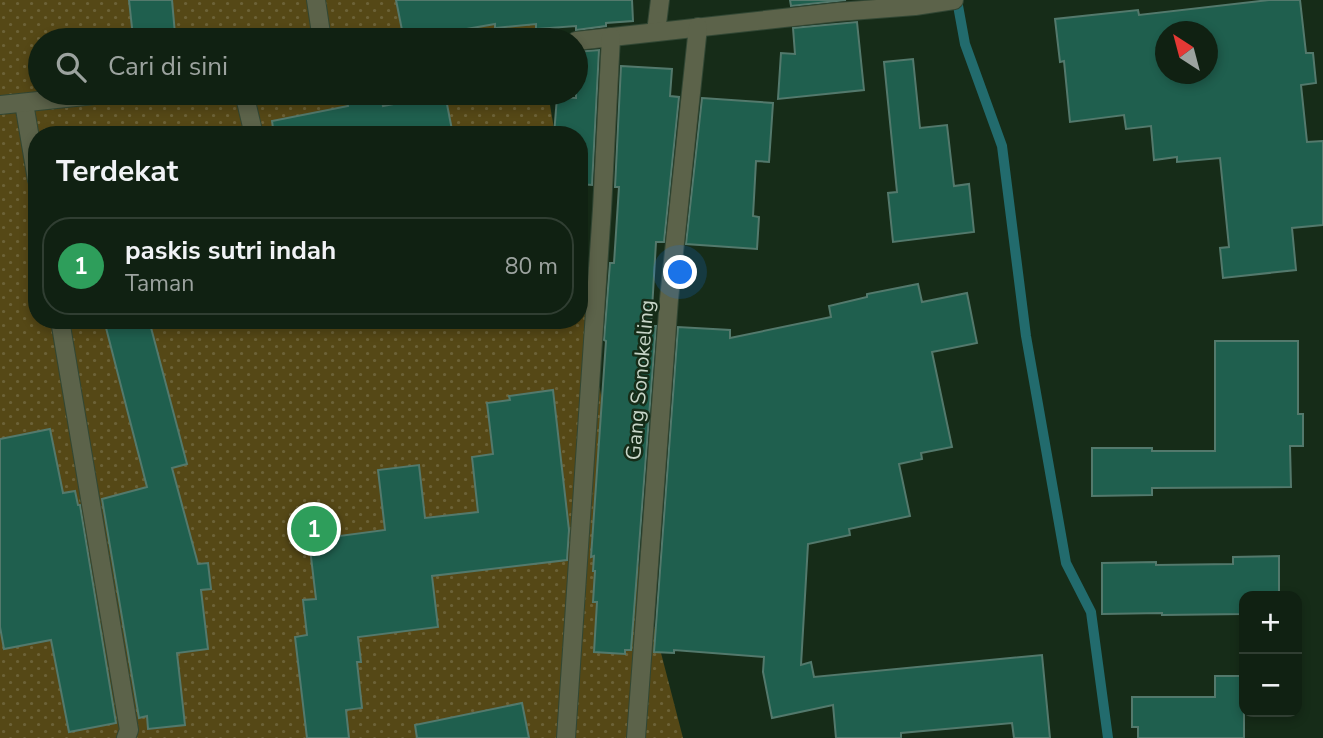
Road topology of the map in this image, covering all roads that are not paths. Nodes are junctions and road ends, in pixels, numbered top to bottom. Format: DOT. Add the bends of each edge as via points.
graph roads {
  1 [pos="316,0"];
  2 [pos="660,0"];
  3 [pos="954,0"];
  4 [pos="698,27"];
  5 [pos="320,28"];
  6 [pos="656,32"];
  7 [pos="611,37"];
  8 [pos="588,40"];
  9 [pos="24,103"];
  10 [pos="28,103"];
  11 [pos="0,105"];
  12 [pos="247,105"];
  13 [pos="252,126"];
  14 [pos="28,127"];
  15 [pos="62,329"];
  16 [pos="126,738"];
  17 [pos="566,738"];
  18 [pos="636,738"];
  1 -- 5 [label="street"];
  2 -- 6 [label="street"];
  3 -- 4 [label="street"];
  4 -- 6 [label="street"];
  4 -- 18 [label="street, Gang Sonokeling" via="669,299"];
  6 -- 7 [label="street"];
  7 -- 8 [label="street"];
  7 -- 17 [label="street"];
  9 -- 10 [label="street"];
  9 -- 11 [label="street"];
  9 -- 14 [label="street"];
  12 -- 13 [label="street"];
  15 -- 16 [label="street" via="129,730"];
}
